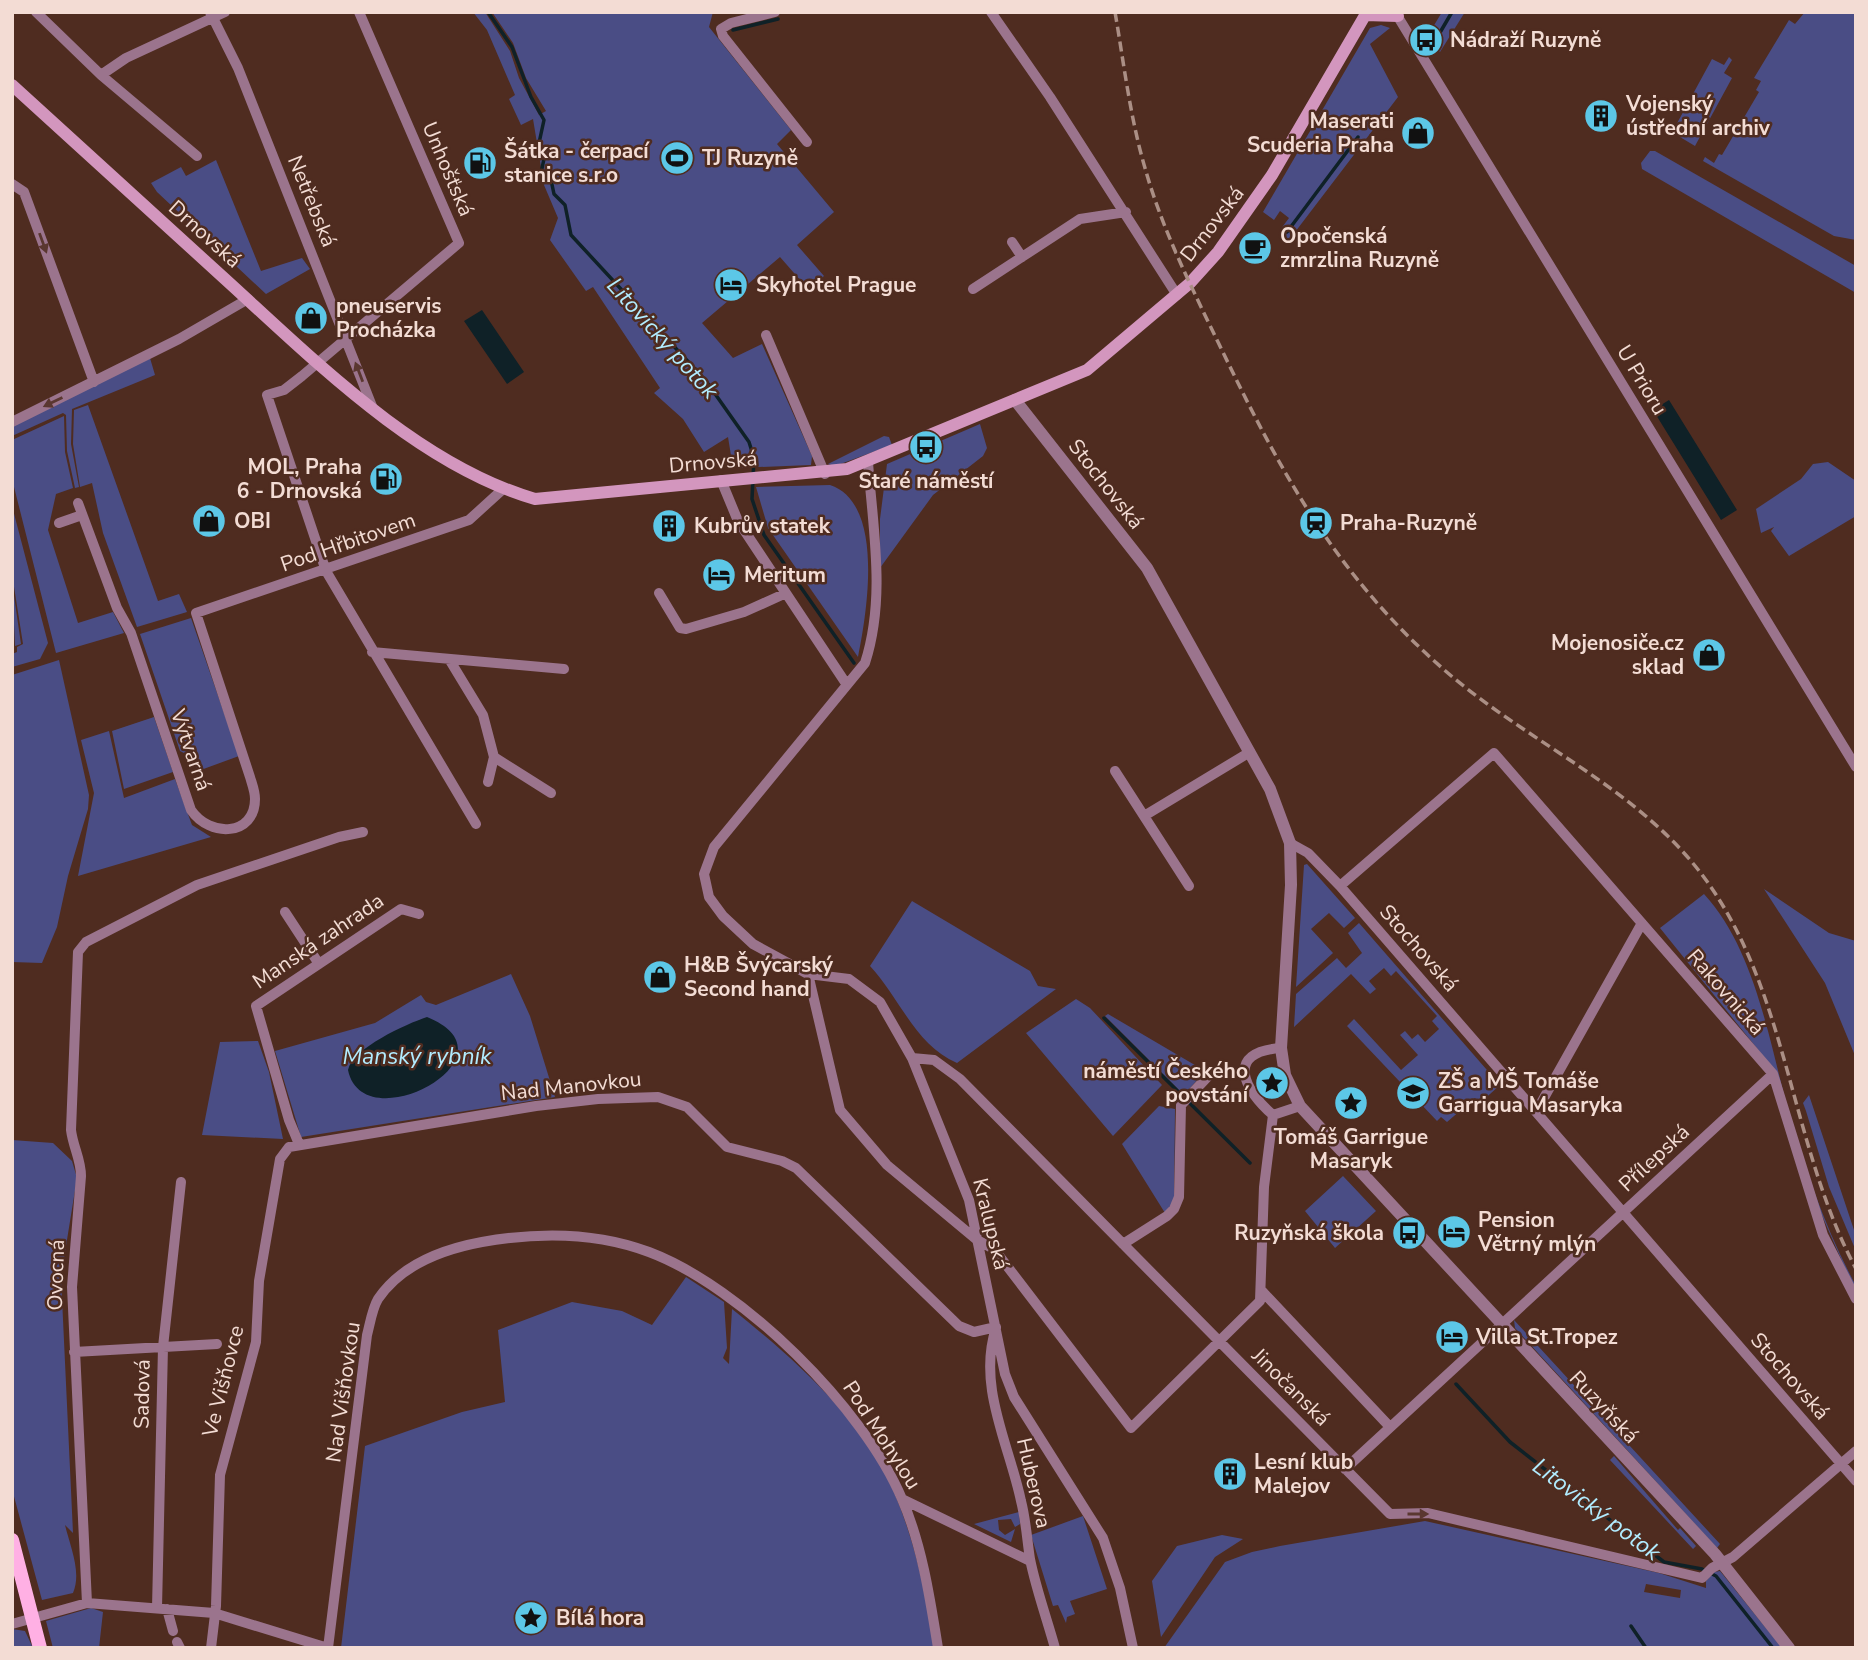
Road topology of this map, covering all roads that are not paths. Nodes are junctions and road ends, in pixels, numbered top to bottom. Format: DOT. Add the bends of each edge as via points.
graph roads {
  1 [pos="36,12"];
  2 [pos="225,12"];
  3 [pos="359,12"];
  4 [pos="775,12"];
  5 [pos="991,12"];
  6 [pos="1366,13"];
  7 [pos="1397,14"];
  8 [pos="211,15"];
  9 [pos="101,75"];
  10 [pos="12,85"];
  11 [pos="807,142"];
  12 [pos="197,156"];
  13 [pos="12,184"];
  14 [pos="1126,212"];
  15 [pos="1012,242"];
  16 [pos="1022,257"];
  17 [pos="972,289"];
  18 [pos="1177,295"];
  19 [pos="248,299"];
  20 [pos="766,335"];
  21 [pos="346,339"];
  22 [pos="318,362"];
  23 [pos="94,382"];
  24 [pos="1015,400"];
  25 [pos="372,406"];
  26 [pos="12,422"];
  27 [pos="868,462"];
  28 [pos="825,474"];
  29 [pos="721,480"];
  30 [pos="502,489"];
  31 [pos="78,503"];
  32 [pos="82,515"];
  33 [pos="59,523"];
  34 [pos="326,571"];
  35 [pos="659,593"];
  36 [pos="784,594"];
  37 [pos="195,613"];
  38 [pos="372,652"];
  39 [pos="449,659"];
  40 [pos="564,669"];
  41 [pos="847,685"];
  42 [pos="1250,752"];
  43 [pos="494,757"];
  44 [pos="1856,767"];
  45 [pos="1115,771"];
  46 [pos="488,782"];
  47 [pos="551,793"];
  48 [pos="1144,816"];
  49 [pos="476,824"];
  50 [pos="363,832"];
  51 [pos="1290,843"];
  52 [pos="1189,886"];
  53 [pos="1340,886"];
  54 [pos="285,912"];
  55 [pos="419,914"];
  56 [pos="1642,923"];
  57 [pos="319,964"];
  58 [pos="808,974"];
  59 [pos="1281,1048"];
  60 [pos="912,1058"];
  61 [pos="1213,1071"];
  62 [pos="1773,1074"];
  63 [pos="1300,1106"];
  64 [pos="1536,1112"];
  65 [pos="1273,1115"];
  66 [pos="299,1144"];
  67 [pos="280,1159"];
  68 [pos="181,1182"];
  69 [pos="1623,1212"];
  70 [pos="977,1240"];
  71 [pos="1123,1244"];
  72 [pos="716,1289"];
  73 [pos="1261,1290"];
  74 [pos="1856,1299"];
  75 [pos="1502,1324"];
  76 [pos="996,1327"];
  77 [pos="1219,1341"];
  78 [pos="217,1344"];
  79 [pos="163,1347"];
  80 [pos="74,1352"];
  81 [pos="1390,1427"];
  82 [pos="1856,1451"];
  83 [pos="1840,1464"];
  84 [pos="1345,1469"];
  85 [pos="1856,1481"];
  86 [pos="902,1499"];
  87 [pos="12,1540"];
  88 [pos="1030,1560"];
  89 [pos="1713,1569"];
  90 [pos="87,1603"];
  91 [pos="162,1609"];
  92 [pos="214,1613"];
  93 [pos="32,1616"];
  94 [pos="12,1624"];
  95 [pos="177,1640"];
  96 [pos="40,1648"];
  97 [pos="211,1648"];
  98 [pos="328,1648"];
  99 [pos="938,1648"];
  100 [pos="1055,1648"];
  101 [pos="1133,1648"];
  102 [pos="1788,1648"];
  1 -- 9 [label="street"];
  2 -- 8 [label="street"];
  3 -- 21 [label="street, Unhošťská" via="459,243"];
  4 -- 11 [label="street" via="731,23 722,29 723,36"];
  5 -- 14 [label="street"];
  6 -- 7 [label="main road"];
  6 -- 18 [label="main road, Drnovská" via="1252,206 1219,251"];
  7 -- 44 [label="street, U Prioru"];
  8 -- 9 [label="street"];
  8 -- 21 [label="street, Netřebská" via="238,68"];
  9 -- 12 [label="street"];
  10 -- 19 [label="main road, Drnovská"];
  13 -- 23 [label="street, one-way" via="24,192"];
  14 -- 16 [label="street" via="1080,219"];
  14 -- 18 [label="street"];
  15 -- 16 [label="street"];
  16 -- 17 [label="street"];
  18 -- 24 [label="main road, Drnovská" via="1087,370"];
  19 -- 22 [label="main road, Drnovská"];
  19 -- 23 [label="street"];
  20 -- 28 [label="street"];
  21 -- 22 [label="street"];
  25 -- 21 [label="street, Netřebská, one-way"];
  22 -- 25 [label="main road, Drnovská"];
  22 -- 34 [label="street" via="284,390 267,395"];
  23 -- 26 [label="street, one-way"];
  24 -- 27 [label="main road, Drnovská"];
  24 -- 42 [label="street, Stochovská" via="1147,568"];
  25 -- 30 [label="main road, Drnovská" via="415,439"];
  27 -- 28 [label="main road, Drnovská"];
  27 -- 41 [label="street" via="878,600 865,663"];
  28 -- 29 [label="main road, Drnovská"];
  29 -- 30 [label="main road, Drnovská" via="536,499"];
  29 -- 36 [label="street" via="738,521"];
  30 -- 34 [label="street, Pod Hřbitovem" via="469,520"];
  31 -- 32 [label="street, Výtvarná"];
  32 -- 33 [label="street"];
  32 -- 37 [label="street, Výtvarná" via="131,633 191,810 215,830 232,829 252,813 254,791"];
  34 -- 37 [label="street, Pod Hřbitovem"];
  34 -- 38 [label="street"];
  35 -- 36 [label="street" via="680,628 686,629"];
  36 -- 41 [label="street"];
  38 -- 39 [label="street"];
  38 -- 49 [label="street"];
  39 -- 40 [label="street"];
  39 -- 43 [label="street" via="483,715"];
  41 -- 58 [label="street, Kralupská" via="714,847 704,874 709,897 723,916 754,944"];
  42 -- 48 [label="street"];
  42 -- 51 [label="street, Stochovská"];
  43 -- 46 [label="street"];
  43 -- 47 [label="street"];
  45 -- 48 [label="street"];
  48 -- 52 [label="street"];
  50 -- 80 [label="street, Ovocná" via="197,885 86,942 78,952 71,1130 81,1160 72,1287"];
  51 -- 53 [label="street, Stochovská" via="1308,853"];
  51 -- 59 [label="street"];
  53 -- 56 [label="street, Rakovnická" via="1494,753"];
  53 -- 64 [label="street, Stochovská"];
  54 -- 57 [label="street"];
  55 -- 57 [label="street, Manská zahrada" via="401,909"];
  56 -- 62 [label="street, Rakovnická"];
  56 -- 64 [label="street"];
  57 -- 66 [label="street, Manská zahrada" via="256,1006"];
  58 -- 60 [label="street, Kralupská" via="849,979 880,1002"];
  58 -- 70 [label="street" via="840,1110 887,1164"];
  59 -- 63 [label="street" via="1285,1075"];
  59 -- 65 [label="street" via="1256,1055 1243,1080"];
  60 -- 70 [label="street, Kralupská" via="969,1200"];
  60 -- 71 [label="street, Jinočanská" via="934,1060 960,1079"];
  61 -- 71 [label="street" via="1181,1105 1179,1197 1174,1209"];
  62 -- 69 [label="street, Přílepská"];
  62 -- 74 [label="street, Rakovnická" via="1823,1235"];
  63 -- 65 [label="street"];
  63 -- 75 [label="street, Ruzyňská"];
  64 -- 69 [label="street, Stochovská"];
  65 -- 73 [label="street" via="1264,1187"];
  66 -- 67 [label="street, Nad Manovkou" via="289,1147"];
  66 -- 76 [label="street, Nad Manovkou" via="536,1106 598,1099 672,1100 687,1107 727,1147 796,1168 959,1326 974,1332"];
  67 -- 92 [label="street, Ve Višňovce" via="259,1281 256,1342 220,1475"];
  68 -- 79 [label="street, Sadová"];
  69 -- 75 [label="street, Přílepská"];
  69 -- 83 [label="street, Stochovská"];
  70 -- 76 [label="street, Kralupská"];
  70 -- 77 [label="street" via="994,1250 1131,1428"];
  71 -- 77 [label="street, Jinočanská"];
  72 -- 86 [label="street, Pod Mohylou" via="812,1368 836,1395"];
  72 -- 98 [label="street, Nad Višňovkou" via="650,1252 605,1239 556,1235 470,1244 436,1255 398,1278 377,1300 367,1335"];
  73 -- 77 [label="street" via="1261,1301"];
  73 -- 81 [label="street"];
  75 -- 81 [label="street, Přílepská"];
  75 -- 89 [label="street, Ruzyňská"];
  76 -- 88 [label="street, Huberova" via="988,1369 1021,1500"];
  76 -- 101 [label="street, Kralupská" via="1014,1398 1103,1538"];
  77 -- 84 [label="street, Jinočanská"];
  78 -- 79 [label="street"];
  79 -- 80 [label="street"];
  79 -- 91 [label="street, Sadová"];
  80 -- 90 [label="street, Ovocná"];
  81 -- 84 [label="street, Přílepská"];
  82 -- 83 [label="street"];
  83 -- 85 [label="street, Stochovská"];
  83 -- 89 [label="street"];
  84 -- 89 [label="street, Jinočanská, one-way" via="1390,1514 1429,1513 1702,1578"];
  86 -- 88 [label="street"];
  86 -- 99 [label="street, Pod Mohylou" via="927,1581"];
  87 -- 93 [label="main road"];
  88 -- 100 [label="street, Huberova"];
  89 -- 102 [label="street, Ruzyňská"];
  90 -- 91 [label="street"];
  90 -- 93 [label="street"];
  91 -- 92 [label="street"];
  91 -- 95 [label="street, Sadová"];
  92 -- 97 [label="street, Ve Višňovce"];
  92 -- 98 [label="street"];
  93 -- 94 [label="street"];
  93 -- 96 [label="main road"];
}
